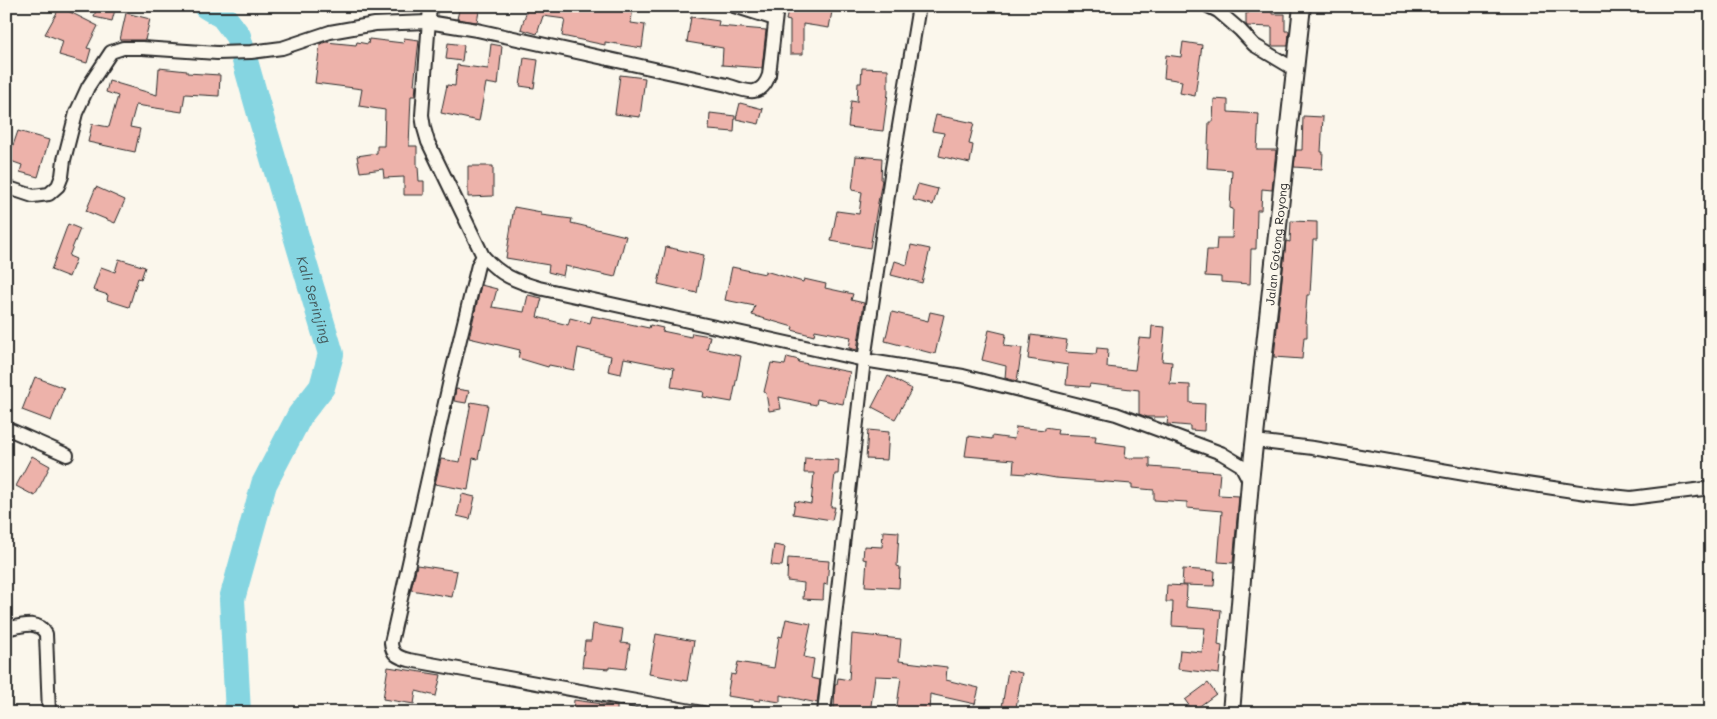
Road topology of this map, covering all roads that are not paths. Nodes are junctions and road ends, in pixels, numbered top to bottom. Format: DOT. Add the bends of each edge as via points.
graph roads {
  1 [pos="430,6"];
  2 [pos="734,6"];
  3 [pos="918,6"];
  4 [pos="1208,6"];
  5 [pos="1302,6"];
  6 [pos="776,12"];
  7 [pos="428,22"];
  8 [pos="1296,70"];
  9 [pos="6,187"];
  10 [pos="483,256"];
  11 [pos="864,360"];
  12 [pos="6,428"];
  13 [pos="1255,441"];
  14 [pos="67,455"];
  15 [pos="1250,482"];
  16 [pos="1711,488"];
  17 [pos="6,629"];
  18 [pos="49,713"];
  19 [pos="703,713"];
  20 [pos="824,713"];
  21 [pos="1231,713"];
  1 -- 7 [label="street"];
  2 -- 6 [label="street"];
  3 -- 11 [label="street"];
  4 -- 8 [label="street" via="1218,11 1254,45"];
  5 -- 8 [label="street, Jalan Gotong Royong"];
  6 -- 7 [label="street" via="766,85 748,92 477,30"];
  7 -- 9 [label="street" via="375,24 330,32 282,48 251,52 142,48 111,52 88,87 76,113 58,186 48,194 33,196"];
  7 -- 10 [label="street" via="424,128"];
  8 -- 13 [label="street, Jalan Gotong Royong"];
  10 -- 11 [label="street" via="494,269 520,283"];
  10 -- 19 [label="street" via="478,265 451,376 391,643 394,653 409,660"];
  11 -- 15 [label="street" via="963,376 1116,414 1221,453 1241,465"];
  11 -- 20 [label="street"];
  12 -- 14 [label="street"];
  13 -- 15 [label="street, Jalan Gotong Royong"];
  13 -- 16 [label="street" via="1630,498"];
  15 -- 21 [label="street, Jalan Gotong Royong"];
  17 -- 18 [label="street" via="32,624 44,629"];
}
